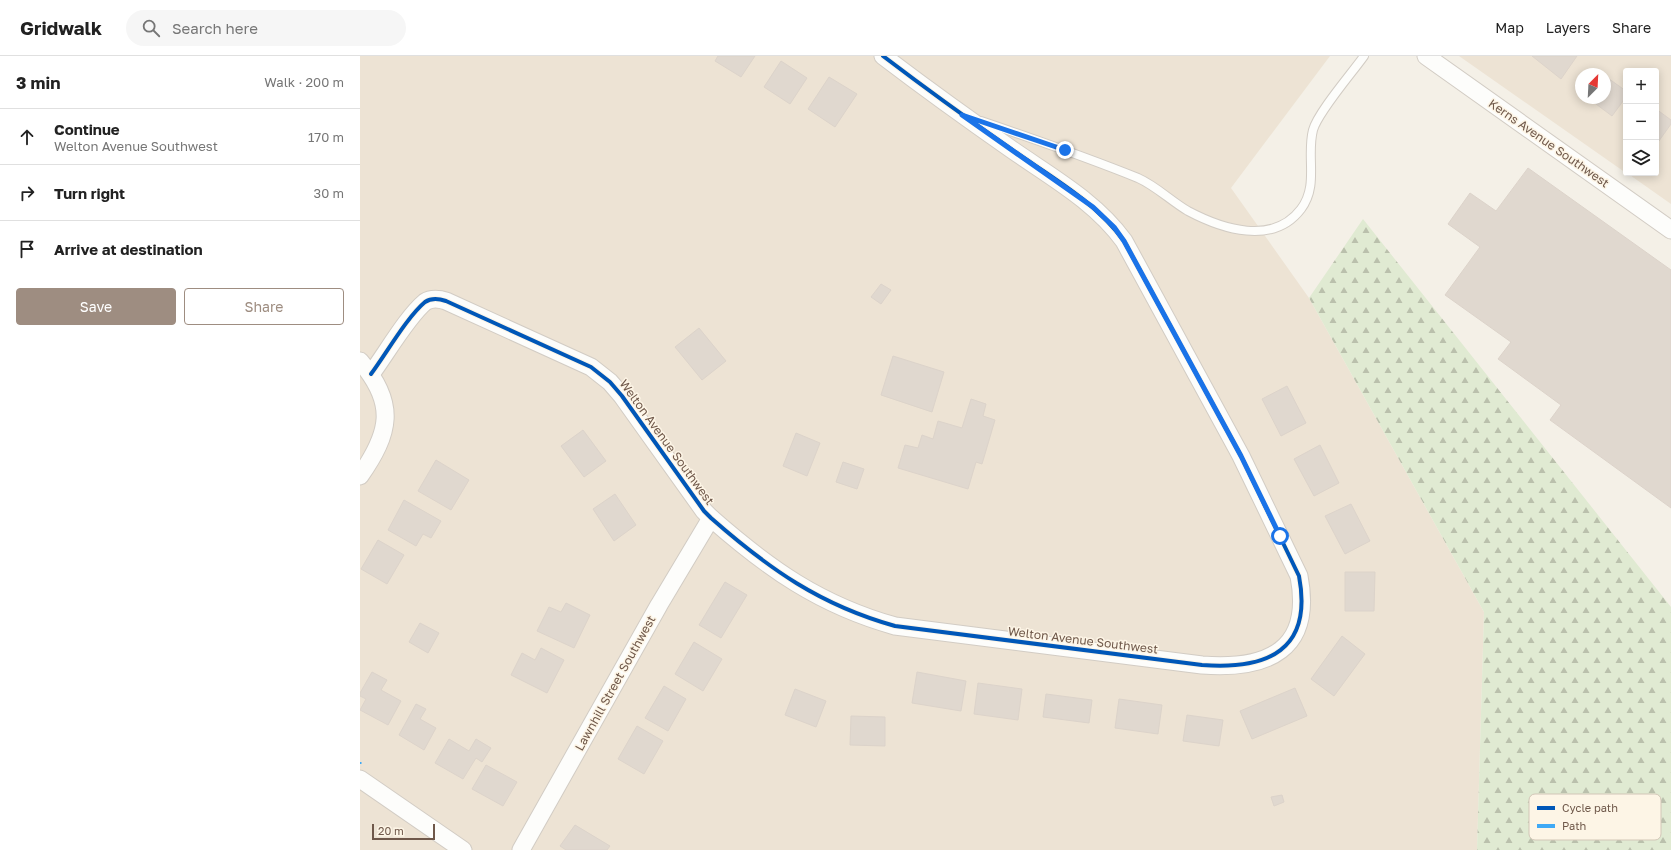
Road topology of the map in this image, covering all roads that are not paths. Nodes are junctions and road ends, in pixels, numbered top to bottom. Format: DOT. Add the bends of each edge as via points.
graph roads {
  1 [pos="883,56"];
  2 [pos="1364,56"];
  3 [pos="1426,56"];
  4 [pos="962,115"];
  5 [pos="1671,230"];
  6 [pos="360,362"];
  7 [pos="372,374"];
  8 [pos="360,476"];
  9 [pos="711,518"];
  10 [pos="360,779"];
  11 [pos="463,850"];
  12 [pos="522,850"];
  1 -- 4 [label="street, Welton Avenue Southwest"];
  2 -- 4 [label="lane" via="1313,129 1310,145 1312,177 1308,198 1301,210 1289,222 1260,232 1240,230 1212,222 1187,210 1140,179"];
  3 -- 5 [label="street, Kerns Avenue Southwest"];
  4 -- 9 [label="street, Welton Avenue Southwest" via="1093,207 1114,227 1124,241 1241,456 1299,576 1303,595 1301,619 1293,638 1281,651 1266,660 1225,666 895,626 862,617 830,603 788,579"];
  6 -- 7 [label="street"];
  7 -- 8 [label="street" via="384,407 385,426 380,445"];
  7 -- 9 [label="street, Welton Avenue Southwest" via="426,302 446,300 591,367 610,382 704,512"];
  9 -- 12 [label="street, Lawnhill Street Southwest" via="659,605"];
  10 -- 11 [label="street"];
}
